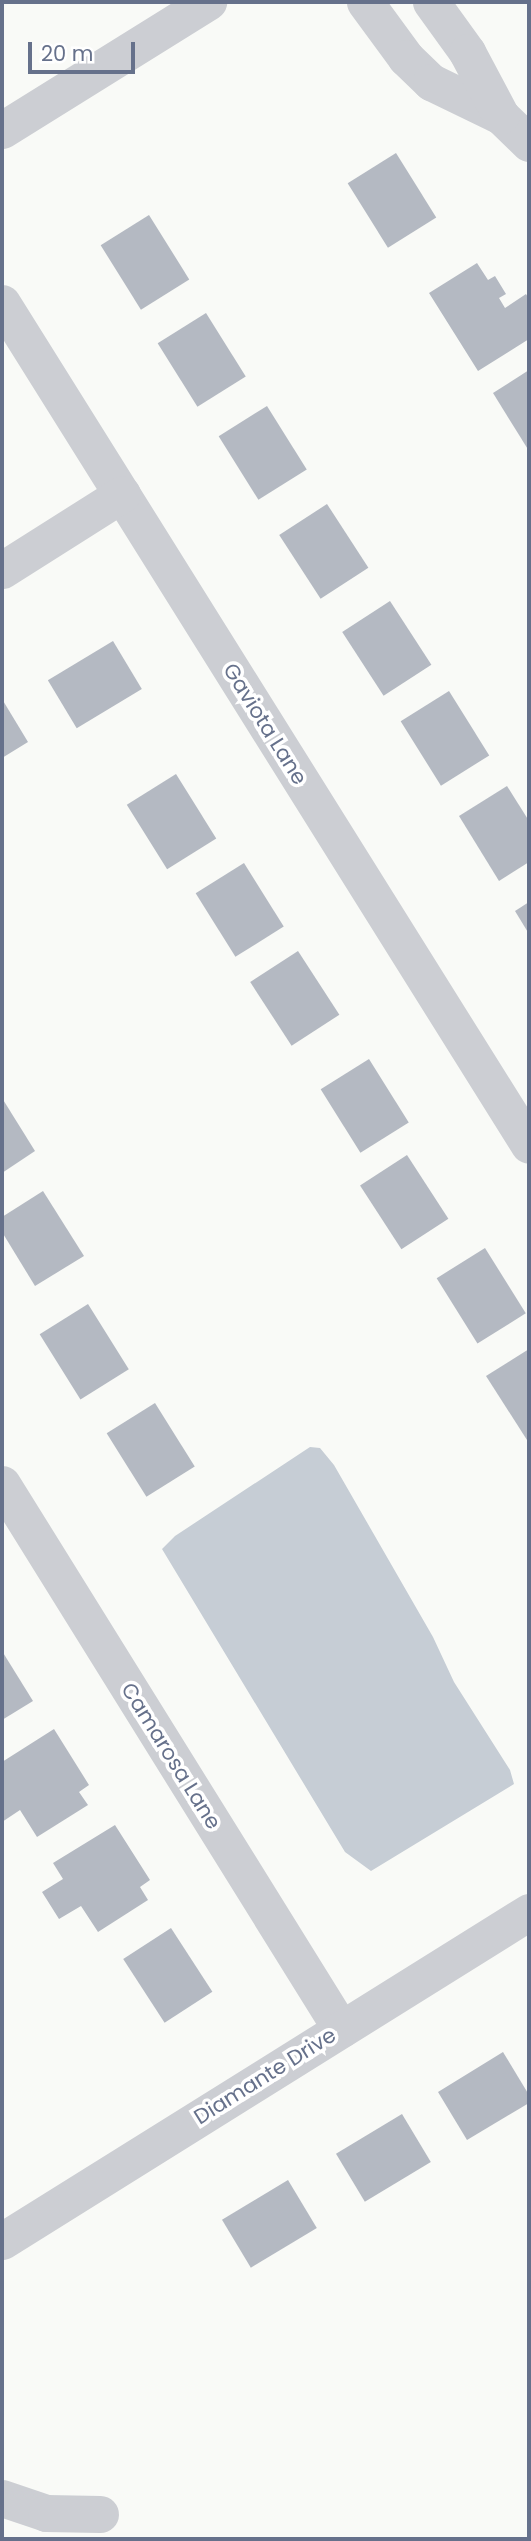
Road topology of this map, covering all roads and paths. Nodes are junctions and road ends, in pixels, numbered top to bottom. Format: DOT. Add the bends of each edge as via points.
graph roads {
  1 [pos="208,2"];
  2 [pos="365,2"];
  3 [pos="431,2"];
  4 [pos="501,116"];
  5 [pos="2,130"];
  6 [pos="529,143"];
  7 [pos="2,303"];
  8 [pos="122,494"];
  9 [pos="2,570"];
  10 [pos="529,1146"];
  11 [pos="2,1484"];
  12 [pos="529,1912"];
  13 [pos="341,2029"];
  14 [pos="2,2241"];
  15 [pos="2,2498"];
  16 [pos="100,2514"];
  1 -- 5 [label="street"];
  2 -- 4 [label="street" via="406,58 431,82"];
  3 -- 4 [label="street" via="467,52"];
  4 -- 6 [label="street"];
  7 -- 8 [label="street, Gaviota Lane"];
  8 -- 9 [label="street"];
  8 -- 10 [label="street, Gaviota Lane"];
  11 -- 13 [label="street, Camarosa Lane"];
  12 -- 13 [label="street, Diamante Drive"];
  13 -- 14 [label="street, Diamante Drive"];
  15 -- 16 [label="street" via="46,2513"];
}
